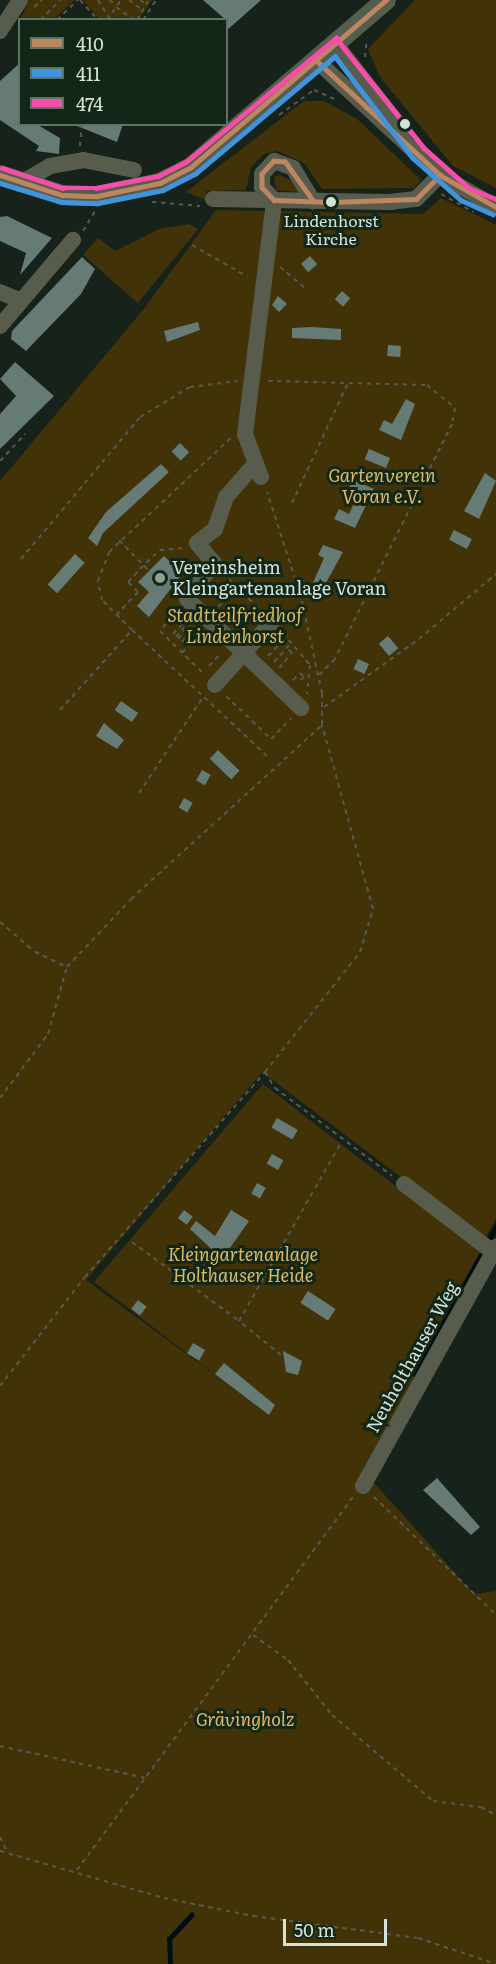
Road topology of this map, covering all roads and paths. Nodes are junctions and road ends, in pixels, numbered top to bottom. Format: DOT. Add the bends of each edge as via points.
graph roads {
  1 [pos="20,0"];
  2 [pos="61,0"];
  3 [pos="79,0"];
  4 [pos="98,0"];
  5 [pos="109,0"];
  6 [pos="121,0"];
  7 [pos="129,0"];
  8 [pos="140,0"];
  9 [pos="156,0"];
  10 [pos="386,0"];
  11 [pos="117,6"];
  12 [pos="143,10"];
  13 [pos="42,18"];
  14 [pos="59,18"];
  15 [pos="96,18"];
  16 [pos="108,18"];
  17 [pos="133,18"];
  18 [pos="137,18"];
  19 [pos="144,18"];
  20 [pos="0,31"];
  21 [pos="336,45"];
  22 [pos="363,52"];
  23 [pos="367,60"];
  24 [pos="317,61"];
  25 [pos="81,126"];
  26 [pos="404,138"];
  27 [pos="83,160"];
  28 [pos="440,175"];
  29 [pos="0,176"];
  30 [pos="135,180"];
  31 [pos="19,184"];
  32 [pos="213,199"];
  33 [pos="274,200"];
  34 [pos="314,201"];
  35 [pos="496,207"];
  36 [pos="74,240"];
  37 [pos="192,244"];
  38 [pos="266,256"];
  39 [pos="261,284"];
  40 [pos="308,290"];
  41 [pos="0,292"];
  42 [pos="21,302"];
  43 [pos="0,326"];
  44 [pos="250,380"];
  45 [pos="279,381"];
  46 [pos="348,383"];
  47 [pos="25,434"];
  48 [pos="245,434"];
  49 [pos="0,461"];
  50 [pos="258,470"];
  51 [pos="292,503"];
  52 [pos="119,540"];
  53 [pos="166,552"];
  54 [pos="21,559"];
  55 [pos="214,563"];
  56 [pos="145,566"];
  57 [pos="149,571"];
  58 [pos="496,574"];
  59 [pos="237,586"];
  60 [pos="188,607"];
  61 [pos="116,615"];
  62 [pos="200,622"];
  63 [pos="272,622"];
  64 [pos="132,630"];
  65 [pos="173,634"];
  66 [pos="199,635"];
  67 [pos="286,636"];
  68 [pos="177,638"];
  69 [pos="192,641"];
  70 [pos="205,641"];
  71 [pos="231,642"];
  72 [pos="292,642"];
  73 [pos="183,643"];
  74 [pos="199,647"];
  75 [pos="287,648"];
  76 [pos="182,653"];
  77 [pos="243,654"];
  78 [pos="209,666"];
  79 [pos="258,667"];
  80 [pos="319,675"];
  81 [pos="209,691"];
  82 [pos="324,707"];
  83 [pos="300,708"];
  84 [pos="60,710"];
  85 [pos="322,724"];
  86 [pos="267,756"];
  87 [pos="139,793"];
  88 [pos="0,922"];
  89 [pos="67,966"];
  90 [pos="265,1072"];
  91 [pos="0,1098"];
  92 [pos="342,1141"];
  93 [pos="404,1184"];
  94 [pos="132,1242"];
  95 [pos="495,1249"];
  96 [pos="239,1322"];
  97 [pos="281,1355"];
  98 [pos="0,1386"];
  99 [pos="363,1486"];
  100 [pos="496,1615"];
  101 [pos="252,1634"];
  102 [pos="0,1746"];
  103 [pos="144,1778"];
  104 [pos="496,1815"];
  105 [pos="0,1837"];
  106 [pos="0,1851"];
  107 [pos="7,1852"];
  108 [pos="77,1870"];
  109 [pos="496,1964"];
  1 -- 20 [label="street"];
  2 -- 13 [label="path"];
  3 -- 14 [label="path"];
  3 -- 15 [label="path"];
  4 -- 16 [label="path"];
  5 -- 11 [label="path"];
  6 -- 11 [label="path"];
  7 -- 12 [label="path"];
  8 -- 12 [label="path" via="148,3"];
  9 -- 19 [label="path"];
  10 -- 21 [label="main road"];
  11 -- 16 [label="path"];
  11 -- 17 [label="path"];
  12 -- 18 [label="path"];
  21 -- 24 [label="main road"];
  21 -- 26 [label="street" via="399,124"];
  22 -- 23 [label="path"];
  24 -- 26 [label="street" via="374,118"];
  24 -- 30 [label="main road" via="190,168 160,183"];
  25 -- 27 [label="path" via="78,136"];
  26 -- 28 [label="street"];
  27 -- 30 [label="street"];
  27 -- 31 [label="street" via="50,166"];
  28 -- 34 [label="street" via="416,199"];
  28 -- 35 [label="street"];
  29 -- 31 [label="main road"];
  30 -- 31 [label="main road" via="62,195"];
  30 -- 32 [label="path" via="160,205 207,205"];
  32 -- 33 [label="street"];
  33 -- 34 [label="street"];
  33 -- 34 [label="street" via="262,188 262,174 274,161 293,168"];
  33 -- 38 [label="street"];
  36 -- 42 [label="street"];
  37 -- 39 [label="path"];
  38 -- 39 [label="street"];
  38 -- 40 [label="path"];
  39 -- 44 [label="street"];
  41 -- 42 [label="street"];
  42 -- 43 [label="street"];
  44 -- 48 [label="street"];
  44 -- 54 [label="path" via="190,387 140,417"];
  45 -- 46 [label="path"];
  46 -- 51 [label="path"];
  46 -- 80 [label="path" via="427,386 443,393 456,415 335,659"];
  47 -- 49 [label="path"];
  48 -- 50 [label="street"];
  48 -- 52 [label="path" via="216,448"];
  50 -- 55 [label="street" via="226,497 215,529 197,543"];
  50 -- 80 [label="path" via="301,597"];
  52 -- 56 [label="path"];
  52 -- 61 [label="path" via="98,581 102,600"];
  53 -- 56 [label="path" via="160,550"];
  55 -- 59 [label="path"];
  55 -- 60 [label="street"];
  56 -- 57 [label="path"];
  56 -- 61 [label="path" via="128,582 138,592"];
  58 -- 82 [label="path" via="419,639"];
  59 -- 62 [label="path"];
  59 -- 63 [label="path"];
  60 -- 62 [label="street"];
  60 -- 65 [label="path"];
  60 -- 76 [label="path" via="160,631"];
  61 -- 64 [label="path"];
  62 -- 66 [label="path"];
  62 -- 68 [label="path"];
  62 -- 71 [label="street"];
  62 -- 73 [label="path"];
  63 -- 67 [label="path"];
  63 -- 77 [label="street"];
  64 -- 81 [label="path"];
  64 -- 84 [label="path"];
  66 -- 69 [label="path"];
  66 -- 70 [label="path"];
  67 -- 72 [label="path"];
  67 -- 79 [label="path"];
  69 -- 74 [label="path"];
  69 -- 76 [label="path"];
  71 -- 77 [label="street"];
  71 -- 78 [label="path"];
  72 -- 75 [label="path"];
  72 -- 83 [label="path" via="311,669"];
  75 -- 75 [label="path" via="271,665 277,670 292,653"];
  76 -- 81 [label="path"];
  77 -- 79 [label="street"];
  77 -- 81 [label="street"];
  79 -- 83 [label="street"];
  80 -- 82 [label="path"];
  81 -- 83 [label="path" via="271,739"];
  81 -- 86 [label="path"];
  81 -- 87 [label="path"];
  82 -- 85 [label="path"];
  85 -- 89 [label="path" via="153,878"];
  85 -- 90 [label="path" via="373,909 360,952"];
  88 -- 89 [label="path" via="35,952"];
  89 -- 91 [label="path" via="48,1034"];
  90 -- 92 [label="path" via="275,1088"];
  90 -- 98 [label="path" via="85,1277"];
  92 -- 93 [label="path"];
  92 -- 96 [label="path"];
  93 -- 95 [label="street"];
  94 -- 96 [label="path"];
  95 -- 99 [label="street, Neuholthauser Weg"];
  96 -- 97 [label="path"];
  99 -- 100 [label="path"];
  99 -- 101 [label="path"];
  101 -- 103 [label="path"];
  101 -- 104 [label="path" via="288,1660 332,1715 433,1801 481,1807"];
  102 -- 103 [label="path"];
  103 -- 108 [label="path"];
  105 -- 107 [label="path"];
  106 -- 107 [label="path"];
  107 -- 108 [label="path"];
  108 -- 109 [label="path" via="213,1909 410,1936"];
}
